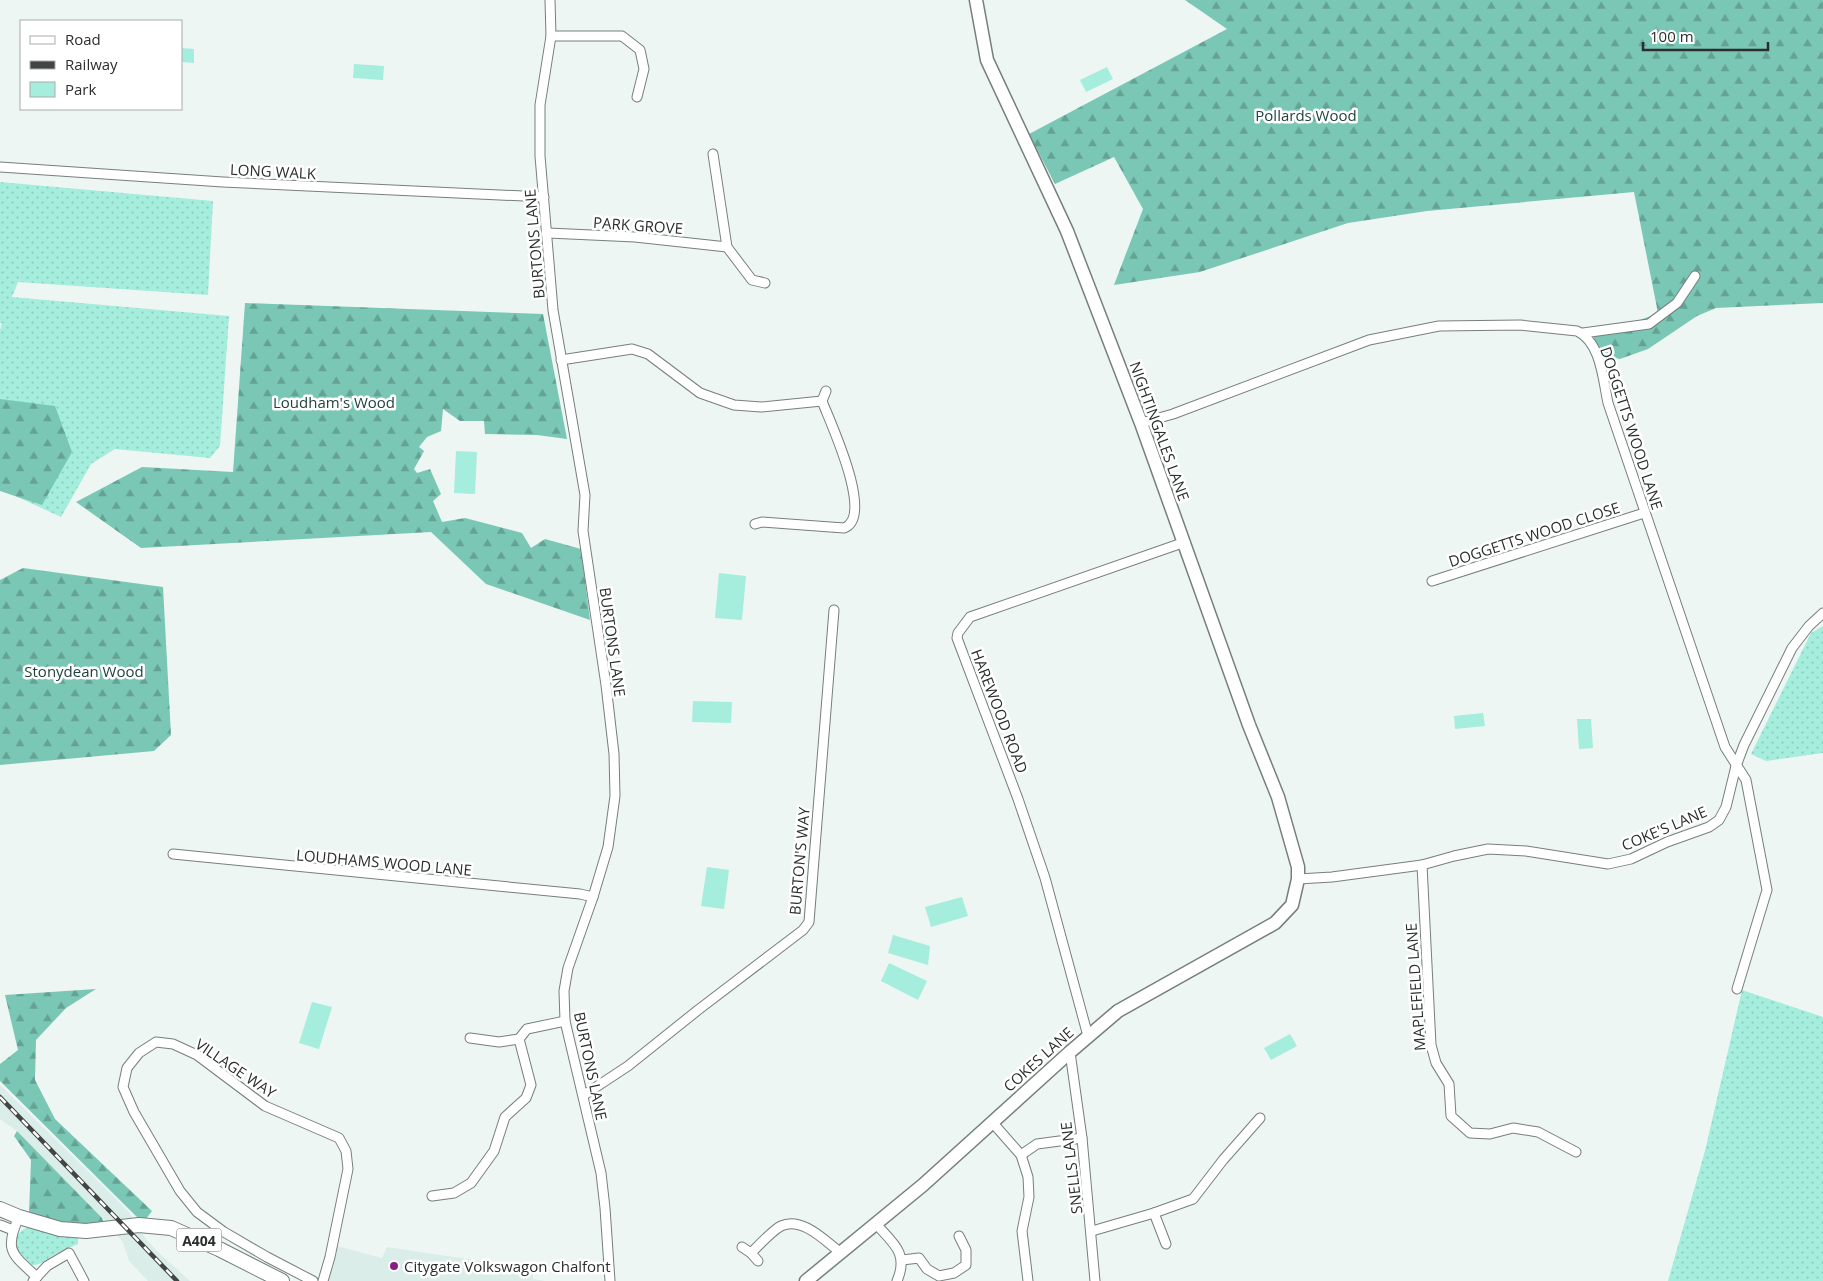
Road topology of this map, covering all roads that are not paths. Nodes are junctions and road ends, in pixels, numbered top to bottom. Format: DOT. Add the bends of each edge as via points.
graph roads {
  1 [pos="550,0"];
  2 [pos="976,0"];
  3 [pos="551,36"];
  4 [pos="637,97"];
  5 [pos="713,154"];
  6 [pos="0,167"];
  7 [pos="544,197"];
  8 [pos="548,233"];
  9 [pos="727,247"];
  10 [pos="1695,276"];
  11 [pos="765,282"];
  12 [pos="1583,333"];
  13 [pos="561,360"];
  14 [pos="826,391"];
  15 [pos="822,401"];
  16 [pos="1141,423"];
  17 [pos="1644,513"];
  18 [pos="755,524"];
  19 [pos="1185,542"];
  20 [pos="1432,581"];
  21 [pos="834,610"];
  22 [pos="1823,613"];
  23 [pos="1736,766"];
  24 [pos="173,854"];
  25 [pos="1422,864"];
  26 [pos="1298,879"];
  27 [pos="593,897"];
  28 [pos="1737,989"];
  29 [pos="565,1021"];
  30 [pos="1088,1036"];
  31 [pos="470,1038"];
  32 [pos="519,1039"];
  33 [pos="1070,1052"];
  34 [pos="584,1095"];
  35 [pos="1260,1118"];
  36 [pos="992,1122"];
  37 [pos="1082,1138"];
  38 [pos="1576,1152"];
  39 [pos="1021,1155"];
  40 [pos="432,1196"];
  41 [pos="0,1209"];
  42 [pos="1154,1213"];
  43 [pos="19,1217"];
  44 [pos="875,1223"];
  45 [pos="0,1225"];
  46 [pos="13,1230"];
  47 [pos="1092,1231"];
  48 [pos="960,1236"];
  49 [pos="1166,1244"];
  50 [pos="742,1247"];
  51 [pos="840,1252"];
  52 [pos="751,1253"];
  53 [pos="902,1260"];
  54 [pos="758,1261"];
  55 [pos="35,1279"];
  56 [pos="84,1281"];
  57 [pos="282,1281"];
  58 [pos="314,1281"];
  59 [pos="323,1281"];
  60 [pos="610,1281"];
  61 [pos="806,1281"];
  62 [pos="897,1281"];
  63 [pos="1028,1281"];
  64 [pos="1095,1281"];
  1 -- 3 [label="street, BURTONS LANE"];
  2 -- 16 [label="main road, NIGHTINGALES LANE" via="987,60 1067,231"];
  3 -- 4 [label="street" via="622,36 640,50 644,69"];
  3 -- 7 [label="street, BURTONS LANE" via="540,105"];
  5 -- 9 [label="street"];
  6 -- 7 [label="street, LONG WALK" via="224,182"];
  7 -- 8 [label="street, BURTONS LANE"];
  8 -- 9 [label="street, PARK GROVE"];
  8 -- 13 [label="street, BURTONS LANE" via="553,310"];
  9 -- 11 [label="street" via="752,280"];
  10 -- 12 [label="street" via="1677,303 1649,324"];
  12 -- 16 [label="street, DOGGETTS WOOD LANE" via="1520,325 1421,329 1370,340"];
  12 -- 17 [label="street, DOGGETTS WOOD LANE" via="1597,353 1608,403"];
  13 -- 15 [label="street" via="632,349 648,354 700,393 734,405 761,407"];
  13 -- 27 [label="street, BURTONS LANE" via="585,495 583,531 614,754 615,796 609,838"];
  14 -- 15 [label="street"];
  15 -- 18 [label="street" via="852,481 855,496 852,522 844,528"];
  16 -- 19 [label="main road, NIGHTINGALES LANE"];
  17 -- 20 [label="street, DOGGETTS WOOD CLOSE"];
  17 -- 23 [label="street, DOGGETTS WOOD LANE" via="1725,747"];
  19 -- 26 [label="main road, NIGHTINGALES LANE" via="1249,725 1278,797 1298,867"];
  19 -- 30 [label="street, HAREWOOD ROAD" via="970,617 957,638 1045,878"];
  21 -- 34 [label="street, BURTON'S WAY" via="809,922 803,930 628,1066"];
  22 -- 23 [label="street, COKE'S LANE" via="1792,648"];
  23 -- 25 [label="street, COKE'S LANE" via="1726,807 1719,820 1710,827 1667,842 1631,860 1608,864 1526,851 1488,849"];
  23 -- 28 [label="street, DOGGETTS WOOD LANE" via="1746,780 1767,890"];
  24 -- 27 [label="street, LOUDHAMS WOOD LANE"];
  25 -- 26 [label="street, COKE'S LANE"];
  25 -- 38 [label="street, MAPLEFIELD LANE" via="1431,1045 1436,1063 1449,1084 1450,1116 1470,1133 1490,1134 1513,1128 1538,1132"];
  26 -- 30 [label="main road, COKES LANE" via="1292,905 1275,923 1118,1012"];
  27 -- 29 [label="street, BURTONS LANE" via="568,968 564,991"];
  29 -- 32 [label="street" via="527,1029"];
  29 -- 34 [label="street, BURTONS LANE"];
  30 -- 33 [label="main road, COKES LANE"];
  31 -- 32 [label="street" via="498,1042"];
  32 -- 40 [label="street" via="532,1085 526,1098 505,1117 494,1151 471,1183 454,1193"];
  33 -- 36 [label="main road, COKES LANE"];
  33 -- 37 [label="street, SNELLS LANE"];
  34 -- 60 [label="street, BURTONS LANE" via="601,1173"];
  35 -- 42 [label="street" via="1193,1199"];
  36 -- 39 [label="street"];
  36 -- 44 [label="main road, COKES LANE" via="923,1185"];
  37 -- 39 [label="street" via="1038,1144"];
  37 -- 47 [label="street, SNELLS LANE"];
  39 -- 63 [label="street" via="1028,1176 1029,1197 1022,1231"];
  41 -- 43 [label="main road, A404"];
  42 -- 47 [label="street"];
  42 -- 49 [label="street"];
  43 -- 46 [label="street"];
  43 -- 57 [label="main road, A404" via="60,1229 86,1231 139,1225 171,1228"];
  44 -- 51 [label="main road, COKES LANE"];
  44 -- 53 [label="street" via="896,1246"];
  45 -- 46 [label="street"];
  46 -- 55 [label="street" via="10,1245 14,1256"];
  47 -- 64 [label="street, SNELLS LANE"];
  48 -- 53 [label="street" via="966,1250 966,1265 954,1273 939,1276 919,1258"];
  50 -- 52 [label="street"];
  51 -- 52 [label="street" via="798,1224 781,1226"];
  51 -- 61 [label="main road, COKES LANE"];
  52 -- 54 [label="street"];
  53 -- 62 [label="street"];
  55 -- 56 [label="street" via="47,1266 69,1253"];
  58 -- 59 [label="street, VILLAGE WAY" via="224,1232 197,1212 180,1191 123,1087 127,1068 138,1053 156,1042 173,1044 197,1055 265,1106 339,1138 346,1151 348,1169"];
}
